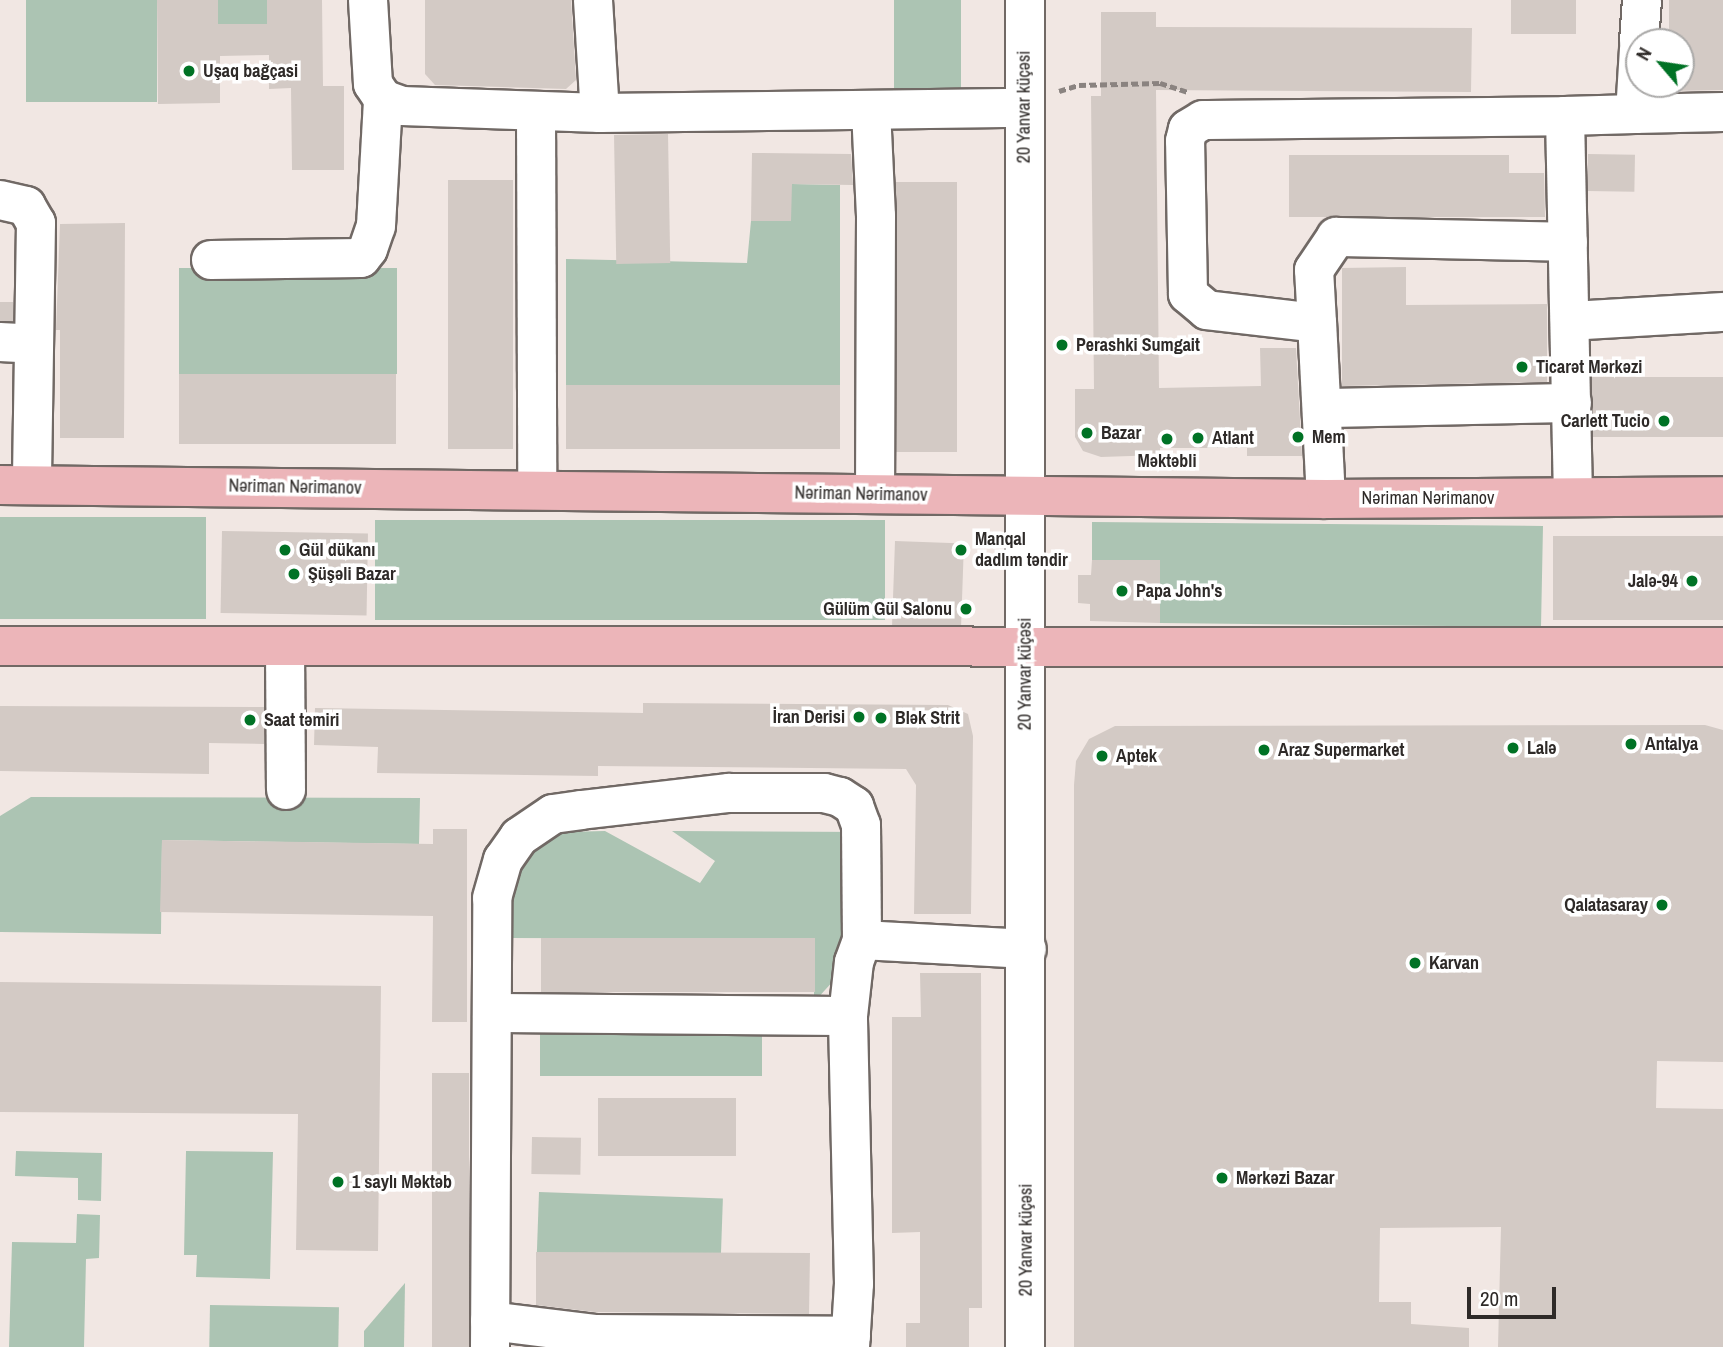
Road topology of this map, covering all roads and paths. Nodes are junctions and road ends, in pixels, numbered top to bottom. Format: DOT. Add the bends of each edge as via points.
graph roads {
  1 [pos="368,0"];
  2 [pos="593,0"];
  3 [pos="1025,0"];
  4 [pos="1642,0"];
  5 [pos="1640,28"];
  6 [pos="1636,98"];
  7 [pos="383,99"];
  8 [pos="1024,108"];
  9 [pos="871,110"];
  10 [pos="536,111"];
  11 [pos="1723,112"];
  12 [pos="600,113"];
  13 [pos="1635,114"];
  14 [pos="1565,116"];
  15 [pos="1194,123"];
  16 [pos="0,200"];
  17 [pos="1569,242"];
  18 [pos="211,260"];
  19 [pos="1723,312"];
  20 [pos="1570,321"];
  21 [pos="1317,323"];
  22 [pos="17,343"];
  23 [pos="1572,403"];
  24 [pos="1325,408"];
  25 [pos="16,485"];
  26 [pos="537,490"];
  27 [pos="874,494"];
  28 [pos="1026,495"];
  29 [pos="1723,496"];
  30 [pos="1573,497"];
  31 [pos="1326,499"];
  32 [pos="0,646"];
  33 [pos="1723,647"];
  34 [pos="1024,648"];
  35 [pos="285,649"];
  36 [pos="286,790"];
  37 [pos="862,940"];
  38 [pos="1027,949"];
  39 [pos="492,1013"];
  40 [pos="848,1016"];
  41 [pos="490,1334"];
  42 [pos="850,1341"];
  43 [pos="1025,1347"];
  1 -- 7 [label="street" via="369,64"];
  2 -- 12 [label="street"];
  3 -- 8 [label="street, 20 Yanvar küçəsi"];
  4 -- 5 [label="street"];
  6 -- 13 [label="street"];
  7 -- 10 [label="street" via="402,106"];
  7 -- 18 [label="street" via="376,226 369,249 360,258"];
  8 -- 9 [label="street"];
  8 -- 15 [label="path" via="1079,85 1160,83 1189,93"];
  8 -- 28 [label="street, 20 Yanvar küçəsi"];
  9 -- 12 [label="street"];
  9 -- 27 [label="street" via="876,216"];
  10 -- 12 [label="street"];
  10 -- 26 [label="street"];
  11 -- 13 [label="street"];
  13 -- 14 [label="street"];
  14 -- 15 [label="street"];
  14 -- 17 [label="street"];
  15 -- 21 [label="street" via="1185,141 1188,294 1207,310"];
  16 -- 22 [label="street" via="26,206 36,223"];
  17 -- 20 [label="street"];
  17 -- 21 [label="street" via="1336,237 1314,270"];
  19 -- 20 [label="street"];
  20 -- 23 [label="street"];
  21 -- 24 [label="street"];
  22 -- 25 [label="street"];
  23 -- 24 [label="street"];
  23 -- 30 [label="street"];
  24 -- 31 [label="street"];
  25 -- 26 [label="main road, Nəriman Nərimanov"];
  26 -- 27 [label="main road, Nəriman Nərimanov"];
  27 -- 28 [label="main road, Nəriman Nərimanov"];
  28 -- 31 [label="main road, Nəriman Nərimanov"];
  28 -- 34 [label="street, 20 Yanvar küçəsi"];
  29 -- 30 [label="main road, Nəriman Nərimanov"];
  30 -- 31 [label="main road, Nəriman Nərimanov"];
  32 -- 35 [label="main road"];
  33 -- 34 [label="main road"];
  34 -- 35 [label="main road"];
  34 -- 38 [label="street, 20 Yanvar küçəsi"];
  35 -- 36 [label="street"];
  37 -- 38 [label="street"];
  37 -- 39 [label="street" via="861,825 854,806 840,797 729,793 553,814 519,836 503,860 492,898"];
  37 -- 40 [label="street" via="854,962"];
  38 -- 43 [label="street, 20 Yanvar küçəsi"];
  39 -- 40 [label="street"];
  39 -- 41 [label="street"];
  40 -- 42 [label="street" via="855,1284"];
  41 -- 42 [label="street"];
}
